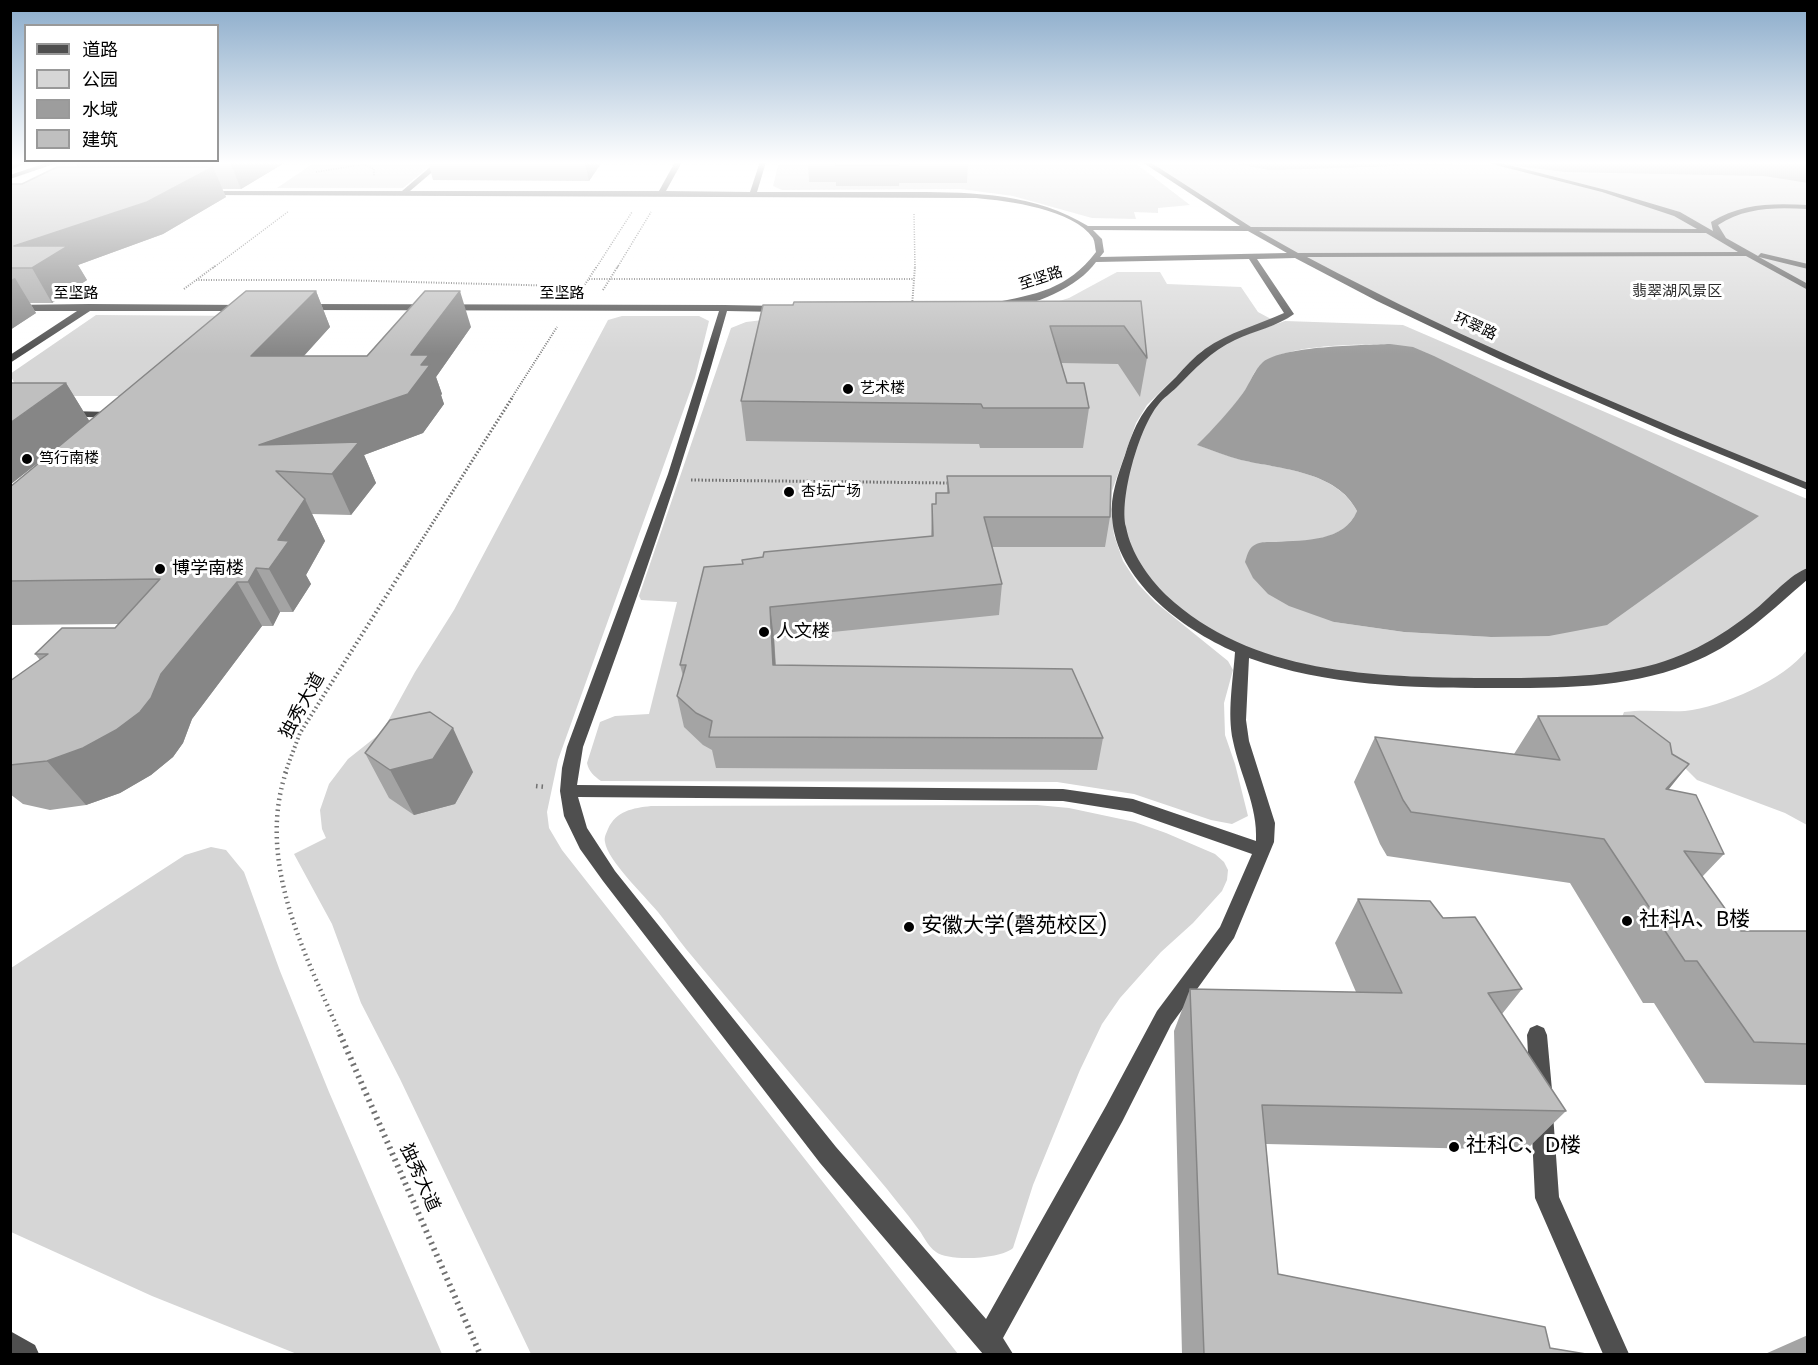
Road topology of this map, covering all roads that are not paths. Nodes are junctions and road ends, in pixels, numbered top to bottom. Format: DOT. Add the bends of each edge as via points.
graph roads {
  1 [pos="1083,226"];
  2 [pos="1243,226"];
  3 [pos="1698,226"];
  4 [pos="1715,226"];
  5 [pos="1087,228"];
  6 [pos="1332,230"];
  7 [pos="1507,230"];
  8 [pos="1252,231"];
  9 [pos="1707,231"];
  10 [pos="1338,238"];
  11 [pos="1731,243"];
  12 [pos="1344,246"];
  13 [pos="1351,254"];
  14 [pos="1538,254"];
  15 [pos="1748,254"];
  16 [pos="1296,255"];
  17 [pos="1251,256"];
  18 [pos="1095,260"];
  19 [pos="1808,267"];
  20 [pos="1808,288"];
  21 [pos="990,305"];
  22 [pos="89,307"];
  23 [pos="10,308"];
  24 [pos="258,308"];
  25 [pos="297,308"];
  26 [pos="724,308"];
  27 [pos="790,309"];
  28 [pos="10,360"];
  29 [pos="56,414"];
  30 [pos="123,415"];
  31 [pos="1808,487"];
  32 [pos="1808,572"];
  33 [pos="1242,651"];
  34 [pos="568,791"];
  35 [pos="1262,850"];
  36 [pos="1537,1035"];
  37 [pos="10,1344"];
  38 [pos="994,1347"];
  39 [pos="26,1354"];
  40 [pos="1616,1354"];
  1 -- 5 [label="street"];
  2 -- 8 [label="street, 环翠路"];
  3 -- 9 [label="street"];
  4 -- 11 [label="street"];
  5 -- 8 [label="street"];
  5 -- 18 [label="street" via="1100,245"];
  6 -- 7 [label="street"];
  6 -- 8 [label="street"];
  6 -- 10 [label="street"];
  7 -- 9 [label="street"];
  7 -- 14 [label="street"];
  8 -- 16 [label="street, 环翠路"];
  9 -- 11 [label="street"];
  11 -- 15 [label="street"];
  11 -- 19 [label="street" via="1769,258"];
  12 -- 13 [label="street"];
  13 -- 14 [label="street"];
  13 -- 16 [label="street"];
  14 -- 15 [label="street"];
  15 -- 20 [label="street"];
  16 -- 17 [label="street"];
  16 -- 31 [label="street, 环翠路" via="1530,369"];
  17 -- 18 [label="street"];
  17 -- 33 [label="street" via="1289,314 1211,349 1150,408 1116,503 1120,534 1147,584 1197,626"];
  18 -- 21 [label="street, 至坚路" via="1074,282 1059,290"];
  22 -- 23 [label="street, 至坚路"];
  22 -- 24 [label="street, 至坚路"];
  22 -- 28 [label="street"];
  25 -- 26 [label="street, 至坚路"];
  26 -- 27 [label="street, 至坚路"];
  26 -- 34 [label="street" via="671,480 575,747"];
  29 -- 30 [label="street"];
  32 -- 33 [label="street" via="1716,647 1674,665 1590,681 1424,684 1317,670"];
  33 -- 35 [label="street" via="1238,720 1266,823"];
  34 -- 35 [label="street" via="1063,795 1133,806"];
  34 -- 38 [label="street" via="572,816 609,876 828,1155"];
  35 -- 38 [label="street" via="1227,932 1164,1018"];
  36 -- 40 [label="street" via="1547,1198"];
  37 -- 39 [label="street"];
}
